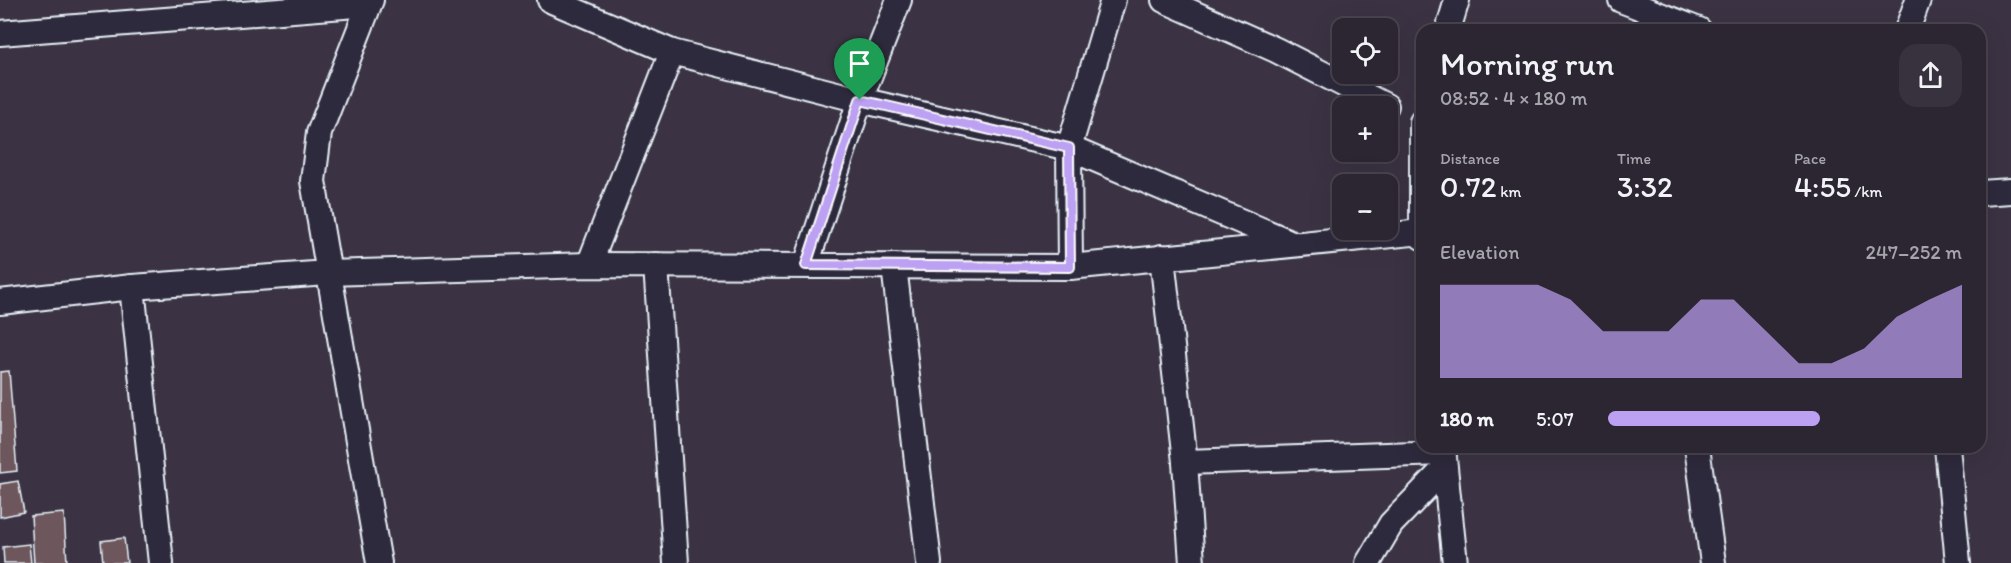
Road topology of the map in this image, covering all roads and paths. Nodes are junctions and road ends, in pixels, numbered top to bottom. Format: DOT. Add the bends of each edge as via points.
graph roads {
  1 [pos="550,0"];
  2 [pos="899,0"];
  3 [pos="1113,0"];
  4 [pos="1164,0"];
  5 [pos="1457,0"];
  6 [pos="1621,0"];
  7 [pos="1918,0"];
  8 [pos="370,2"];
  9 [pos="1450,24"];
  10 [pos="1683,24"];
  11 [pos="1910,24"];
  12 [pos="0,33"];
  13 [pos="672,52"];
  14 [pos="1366,96"];
  15 [pos="860,100"];
  16 [pos="1398,112"];
  17 [pos="1416,120"];
  18 [pos="1069,148"];
  19 [pos="2011,191"];
  20 [pos="1986,193"];
  21 [pos="1416,233"];
  22 [pos="1296,245"];
  23 [pos="1162,257"];
  24 [pos="589,265"];
  25 [pos="656,265"];
  26 [pos="806,265"];
  27 [pos="894,266"];
  28 [pos="1070,267"];
  29 [pos="328,273"];
  30 [pos="132,287"];
  31 [pos="0,302"];
  32 [pos="1698,453"];
  33 [pos="1948,453"];
  34 [pos="1444,456"];
  35 [pos="1185,462"];
  36 [pos="161,563"];
  37 [pos="379,563"];
  38 [pos="676,563"];
  39 [pos="929,563"];
  40 [pos="1192,563"];
  41 [pos="1368,563"];
  42 [pos="1455,563"];
  43 [pos="1713,563"];
  44 [pos="1958,563"];
  1 -- 13 [label="street"];
  2 -- 15 [label="street"];
  3 -- 18 [label="street"];
  4 -- 14 [label="street" via="1276,50"];
  5 -- 9 [label="street"];
  6 -- 10 [label="street"];
  7 -- 11 [label="street"];
  8 -- 12 [label="street"];
  8 -- 29 [label="street" via="319,133 313,181"];
  13 -- 15 [label="street"];
  13 -- 24 [label="street"];
  15 -- 18 [label="street"];
  15 -- 26 [label="street"];
  16 -- 17 [label="street"];
  18 -- 22 [label="street"];
  18 -- 28 [label="street"];
  19 -- 20 [label="street"];
  21 -- 22 [label="street"];
  22 -- 23 [label="street"];
  23 -- 28 [label="street"];
  23 -- 35 [label="street"];
  24 -- 25 [label="street"];
  24 -- 29 [label="street"];
  25 -- 26 [label="street"];
  25 -- 38 [label="street"];
  26 -- 27 [label="street"];
  27 -- 28 [label="street"];
  27 -- 39 [label="street"];
  29 -- 30 [label="street"];
  29 -- 37 [label="street"];
  30 -- 31 [label="street"];
  30 -- 36 [label="street"];
  32 -- 43 [label="street"];
  33 -- 44 [label="street"];
  34 -- 35 [label="street"];
  34 -- 41 [label="street" via="1391,524"];
  34 -- 42 [label="street"];
  35 -- 40 [label="street"];
}
